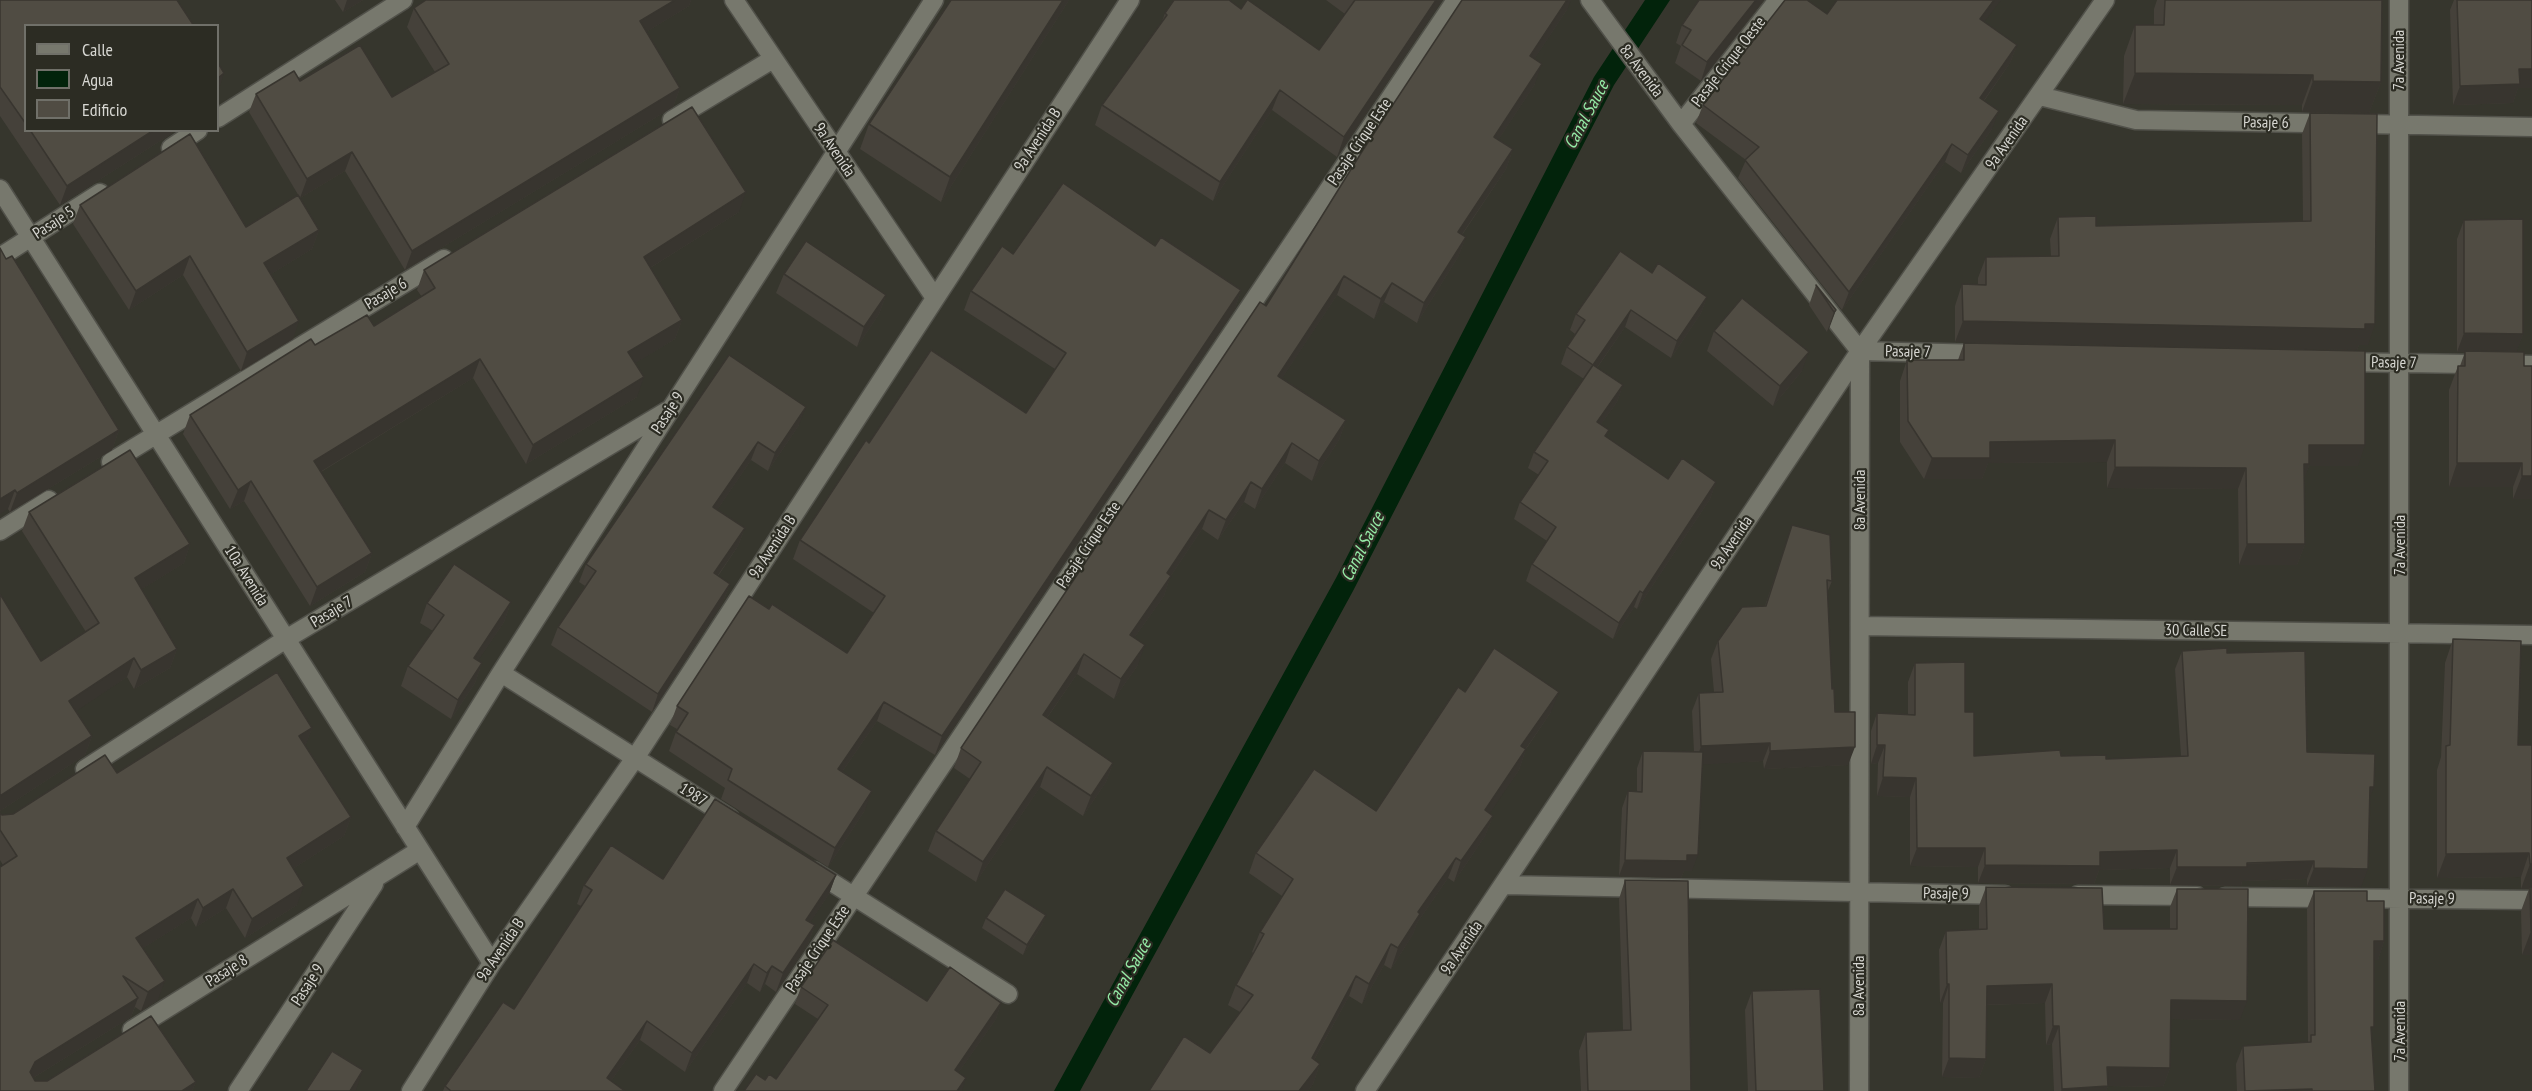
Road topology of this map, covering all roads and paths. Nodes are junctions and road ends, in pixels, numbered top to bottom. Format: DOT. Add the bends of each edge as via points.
graph roads {
  1 [pos="403,0"];
  2 [pos="734,0"];
  3 [pos="934,0"];
  4 [pos="1130,0"];
  5 [pos="1455,0"];
  6 [pos="1778,0"];
  7 [pos="2105,0"];
  8 [pos="2399,0"];
  9 [pos="1594,7"];
  10 [pos="773,59"];
  11 [pos="2040,96"];
  12 [pos="219,117"];
  13 [pos="1681,124"];
  14 [pos="2399,126"];
  15 [pos="662,127"];
  16 [pos="2532,127"];
  17 [pos="195,132"];
  18 [pos="837,154"];
  19 [pos="159,156"];
  20 [pos="120,181"];
  21 [pos="0,189"];
  22 [pos="31,238"];
  23 [pos="459,250"];
  24 [pos="0,256"];
  25 [pos="935,298"];
  26 [pos="1860,351"];
  27 [pos="2004,354"];
  28 [pos="2327,362"];
  29 [pos="2399,363"];
  30 [pos="2532,366"];
  31 [pos="671,409"];
  32 [pos="156,434"];
  33 [pos="98,470"];
  34 [pos="68,489"];
  35 [pos="0,531"];
  36 [pos="1860,626"];
  37 [pos="2400,634"];
  38 [pos="2532,635"];
  39 [pos="286,639"];
  40 [pos="501,673"];
  41 [pos="635,758"];
  42 [pos="69,779"];
  43 [pos="405,827"];
  44 [pos="744,827"];
  45 [pos="420,850"];
  46 [pos="803,865"];
  47 [pos="378,878"];
  48 [pos="1504,885"];
  49 [pos="1859,893"];
  50 [pos="2024,895"];
  51 [pos="2059,895"];
  52 [pos="853,896"];
  53 [pos="2400,898"];
  54 [pos="2532,900"];
  55 [pos="492,963"];
  56 [pos="1008,994"];
  57 [pos="115,1041"];
  58 [pos="238,1091"];
  59 [pos="411,1091"];
  60 [pos="723,1091"];
  61 [pos="1365,1091"];
  62 [pos="1859,1091"];
  63 [pos="2399,1091"];
  1 -- 12 [label="street"];
  2 -- 10 [label="street, 9a Avenida"];
  3 -- 18 [label="street, Pasaje 9"];
  4 -- 25 [label="street, 9a Avenida B"];
  5 -- 52 [label="street, Pasaje Crique Este"];
  6 -- 13 [label="street, Pasaje Crique Oeste"];
  7 -- 11 [label="street, 9a Avenida"];
  8 -- 14 [label="street, 7a Avenida"];
  9 -- 13 [label="street, 8a Avenida"];
  10 -- 15 [label="street"];
  10 -- 18 [label="street, 9a Avenida"];
  11 -- 14 [label="street, Pasaje 6" via="2136,120"];
  11 -- 26 [label="street, 9a Avenida"];
  13 -- 26 [label="street, 8a Avenida"];
  14 -- 16 [label="street, Pasaje 6"];
  14 -- 29 [label="street, 7a Avenida"];
  17 -- 19 [label="street"];
  18 -- 25 [label="street, 9a Avenida"];
  18 -- 31 [label="street, Pasaje 9"];
  20 -- 22 [label="street, Pasaje 5"];
  21 -- 22 [label="street, 10a Avenida"];
  22 -- 24 [label="street, Pasaje 5"];
  22 -- 32 [label="street, 10a Avenida"];
  23 -- 32 [label="street, Pasaje 6"];
  25 -- 41 [label="street, 9a Avenida B"];
  26 -- 27 [label="street, Pasaje 7"];
  26 -- 36 [label="street, 8a Avenida"];
  26 -- 48 [label="street, 9a Avenida"];
  28 -- 29 [label="street, Pasaje 7"];
  29 -- 30 [label="street, Pasaje 7"];
  29 -- 37 [label="street, 7a Avenida"];
  31 -- 39 [label="street, Pasaje 7"];
  31 -- 40 [label="street, Pasaje 9"];
  32 -- 33 [label="street, Pasaje 6"];
  32 -- 39 [label="street, 10a Avenida"];
  34 -- 35 [label="street"];
  36 -- 37 [label="street, 30 Calle SE"];
  36 -- 49 [label="street, 8a Avenida"];
  37 -- 38 [label="street, 30 Calle SE"];
  37 -- 53 [label="street, 7a Avenida"];
  39 -- 42 [label="street, Pasaje 7"];
  39 -- 43 [label="street, 10a Avenida"];
  40 -- 41 [label="street, 1987"];
  40 -- 43 [label="street, Pasaje 9"];
  41 -- 44 [label="street, 1987"];
  41 -- 55 [label="street, 9a Avenida B"];
  43 -- 45 [label="street, 10a Avenida"];
  45 -- 47 [label="street, Pasaje 8"];
  45 -- 55 [label="street, 10a Avenida"];
  46 -- 52 [label="street"];
  47 -- 57 [label="street, Pasaje 8"];
  47 -- 58 [label="street, Pasaje 9"];
  48 -- 49 [label="street, Pasaje 9"];
  48 -- 61 [label="street, 9a Avenida"];
  49 -- 50 [label="street, Pasaje 9"];
  49 -- 62 [label="street, 8a Avenida"];
  51 -- 53 [label="street, Pasaje 9"];
  52 -- 56 [label="street"];
  52 -- 60 [label="street, Pasaje Crique Este"];
  53 -- 54 [label="street, Pasaje 9"];
  53 -- 63 [label="street, 7a Avenida"];
  55 -- 59 [label="street, 9a Avenida B"];
}
